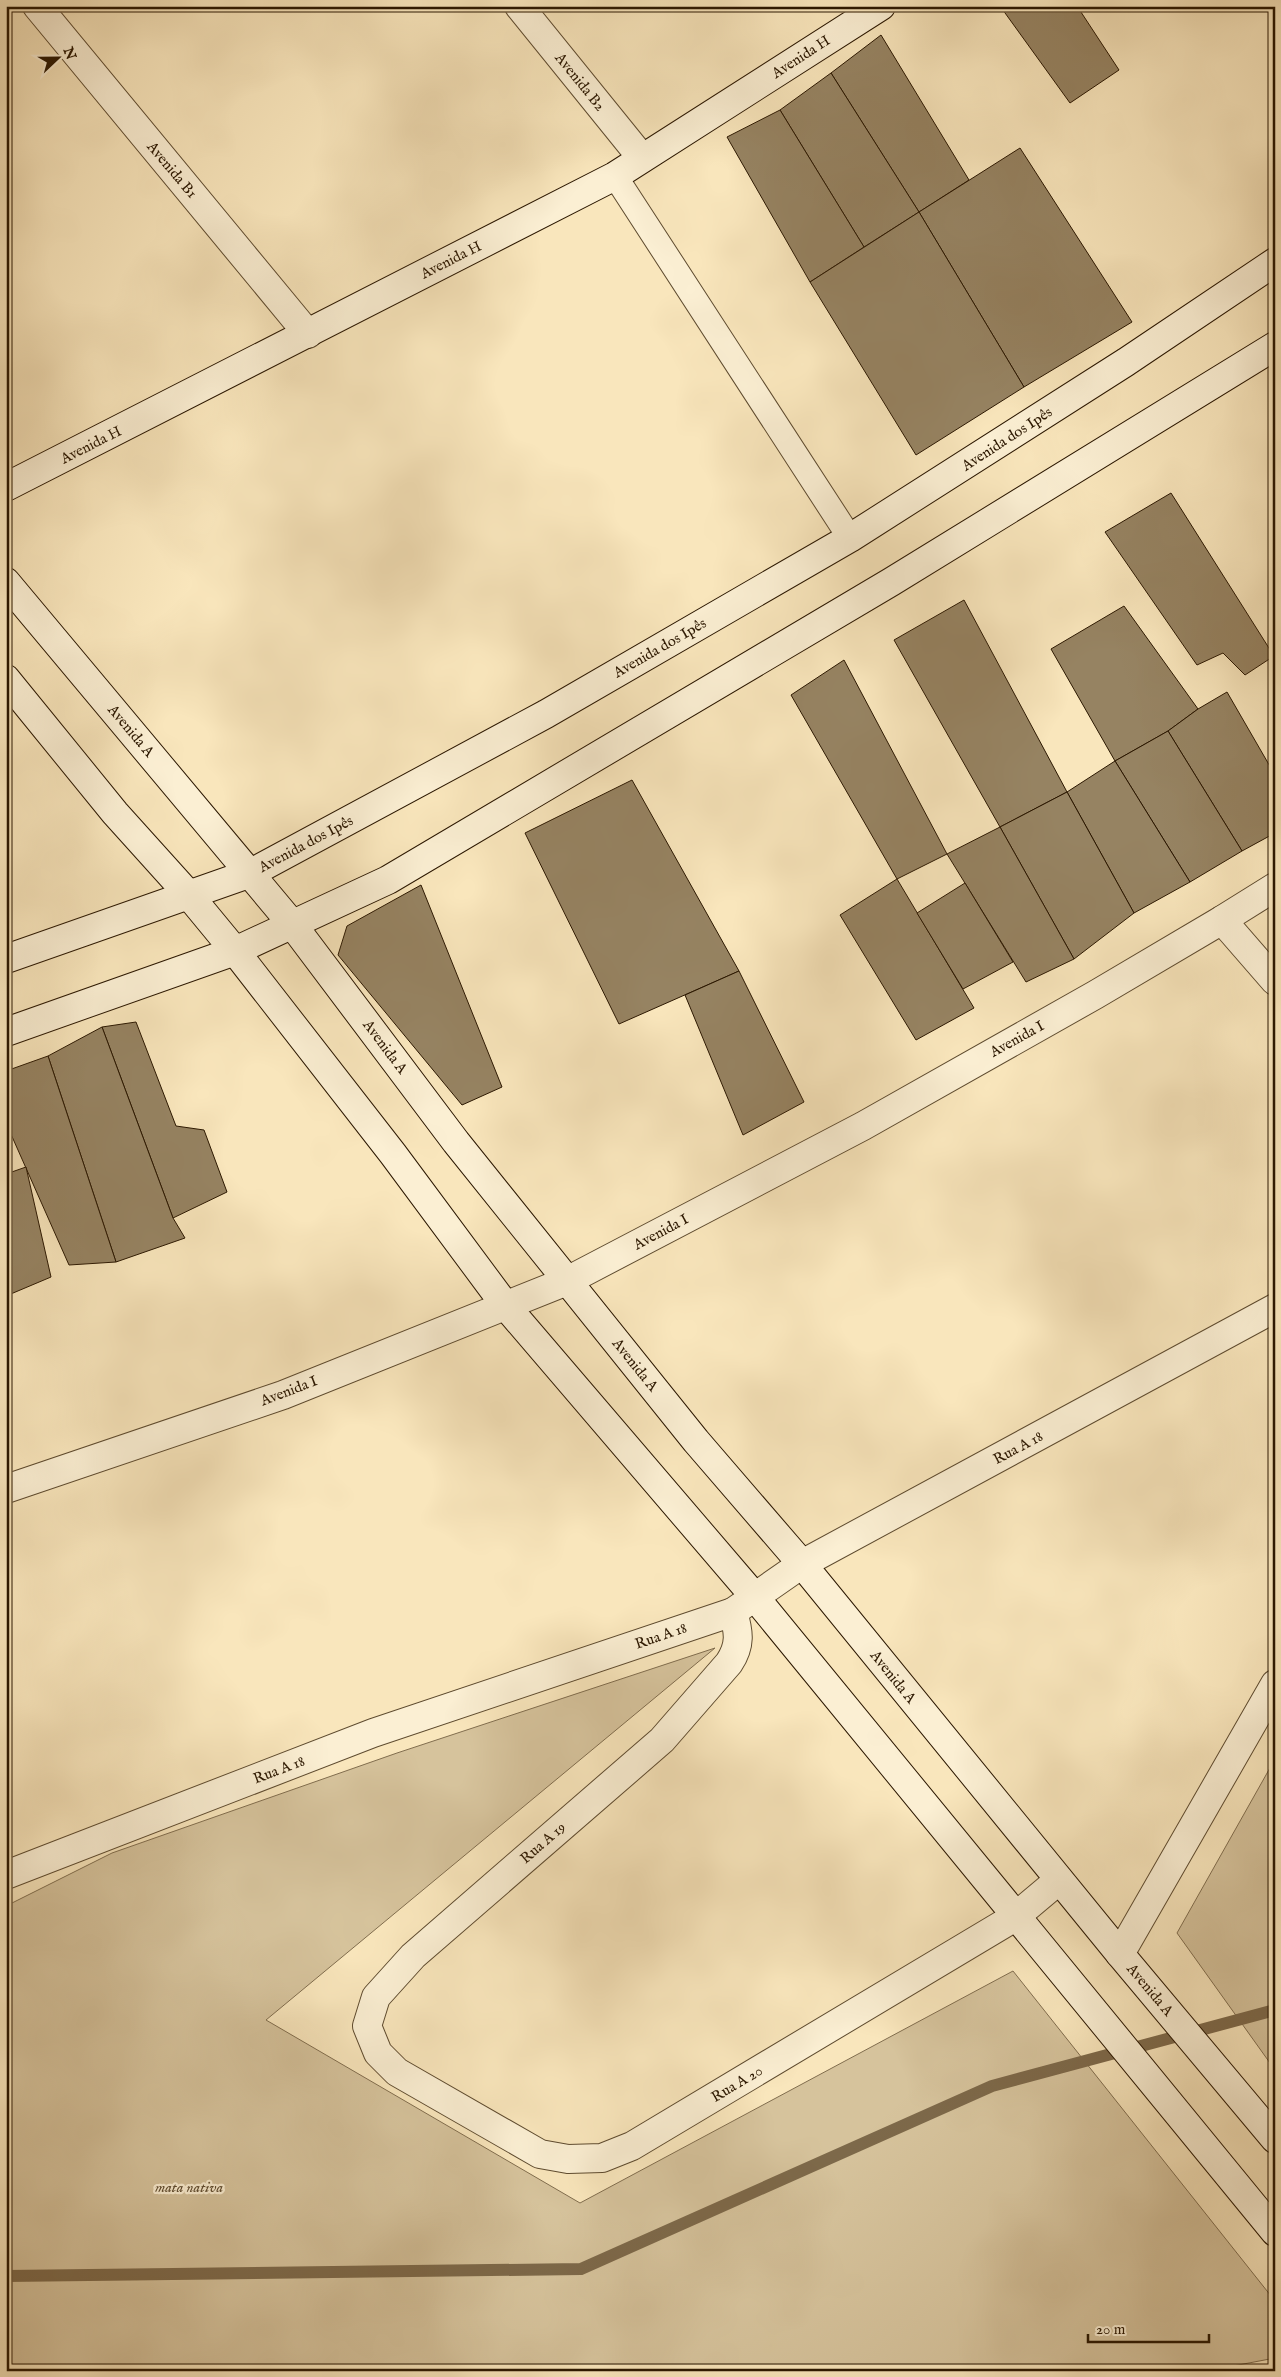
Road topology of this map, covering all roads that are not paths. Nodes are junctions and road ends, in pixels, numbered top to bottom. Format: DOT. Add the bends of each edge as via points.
graph roads {
  1 [pos="37,6"];
  2 [pos="519,6"];
  3 [pos="881,6"];
  4 [pos="642,158"];
  5 [pos="615,176"];
  6 [pos="1275,262"];
  7 [pos="308,334"];
  8 [pos="1275,346"];
  9 [pos="6,488"];
  10 [pos="850,538"];
  11 [pos="6,582"];
  12 [pos="6,679"];
  13 [pos="251,873"];
  14 [pos="1275,887"];
  15 [pos="188,894"];
  16 [pos="1222,920"];
  17 [pos="292,924"];
  18 [pos="235,951"];
  19 [pos="6,959"];
  20 [pos="1275,981"];
  21 [pos="6,1032"];
  22 [pos="567,1281"];
  23 [pos="505,1305"];
  24 [pos="1275,1308"];
  25 [pos="6,1489"];
  26 [pos="802,1564"];
  27 [pos="744,1604"];
  28 [pos="1275,1684"];
  29 [pos="6,1875"];
  30 [pos="1059,1880"];
  31 [pos="1015,1917"];
  32 [pos="1120,1954"];
  33 [pos="397,2072"];
  34 [pos="1275,2139"];
  35 [pos="1275,2232"];
  1 -- 7 [label="street, Avenida B1"];
  2 -- 4 [label="street, Avenida B2"];
  3 -- 4 [label="street, Avenida H"];
  4 -- 5 [label="street, Avenida H"];
  5 -- 7 [label="street, Avenida H"];
  5 -- 10 [label="lane"];
  6 -- 10 [label="street, Avenida dos Ipês" via="1126,362"];
  7 -- 9 [label="street, Avenida H"];
  8 -- 17 [label="street" via="891,582 388,880"];
  10 -- 13 [label="street, Avenida dos Ipês" via="546,714"];
  11 -- 13 [label="street, Avenida A"];
  12 -- 15 [label="street" via="115,813"];
  13 -- 15 [label="street, Avenida dos Ipês"];
  13 -- 17 [label="street, Avenida A"];
  14 -- 16 [label="street, Avenida I"];
  15 -- 18 [label="street"];
  15 -- 19 [label="street, Avenida dos Ipês"];
  16 -- 20 [label="street"];
  16 -- 22 [label="street, Avenida I" via="863,1126"];
  17 -- 18 [label="street"];
  17 -- 22 [label="street, Avenida A" via="456,1142"];
  18 -- 21 [label="street"];
  18 -- 23 [label="street" via="393,1154"];
  22 -- 23 [label="street, Avenida I"];
  22 -- 26 [label="street, Avenida A" via="696,1441"];
  23 -- 25 [label="street, Avenida I" via="283,1395"];
  23 -- 27 [label="street"];
  24 -- 26 [label="street, Rua A 18"];
  26 -- 27 [label="street, Rua A 18"];
  26 -- 30 [label="street, Avenida A"];
  27 -- 29 [label="street, Rua A 18" via="373,1733"];
  27 -- 31 [label="street"];
  27 -- 33 [label="street, Rua A 19" via="737,1650 662,1740 413,1956 376,1997 367,2026 378,2052"];
  28 -- 32 [label="street"];
  30 -- 31 [label="street, Rua A 20"];
  30 -- 32 [label="street, Avenida A"];
  31 -- 33 [label="street, Rua A 20" via="632,2146 602,2158 568,2159 540,2154"];
  31 -- 35 [label="street"];
  32 -- 34 [label="street, Avenida A"];
}
